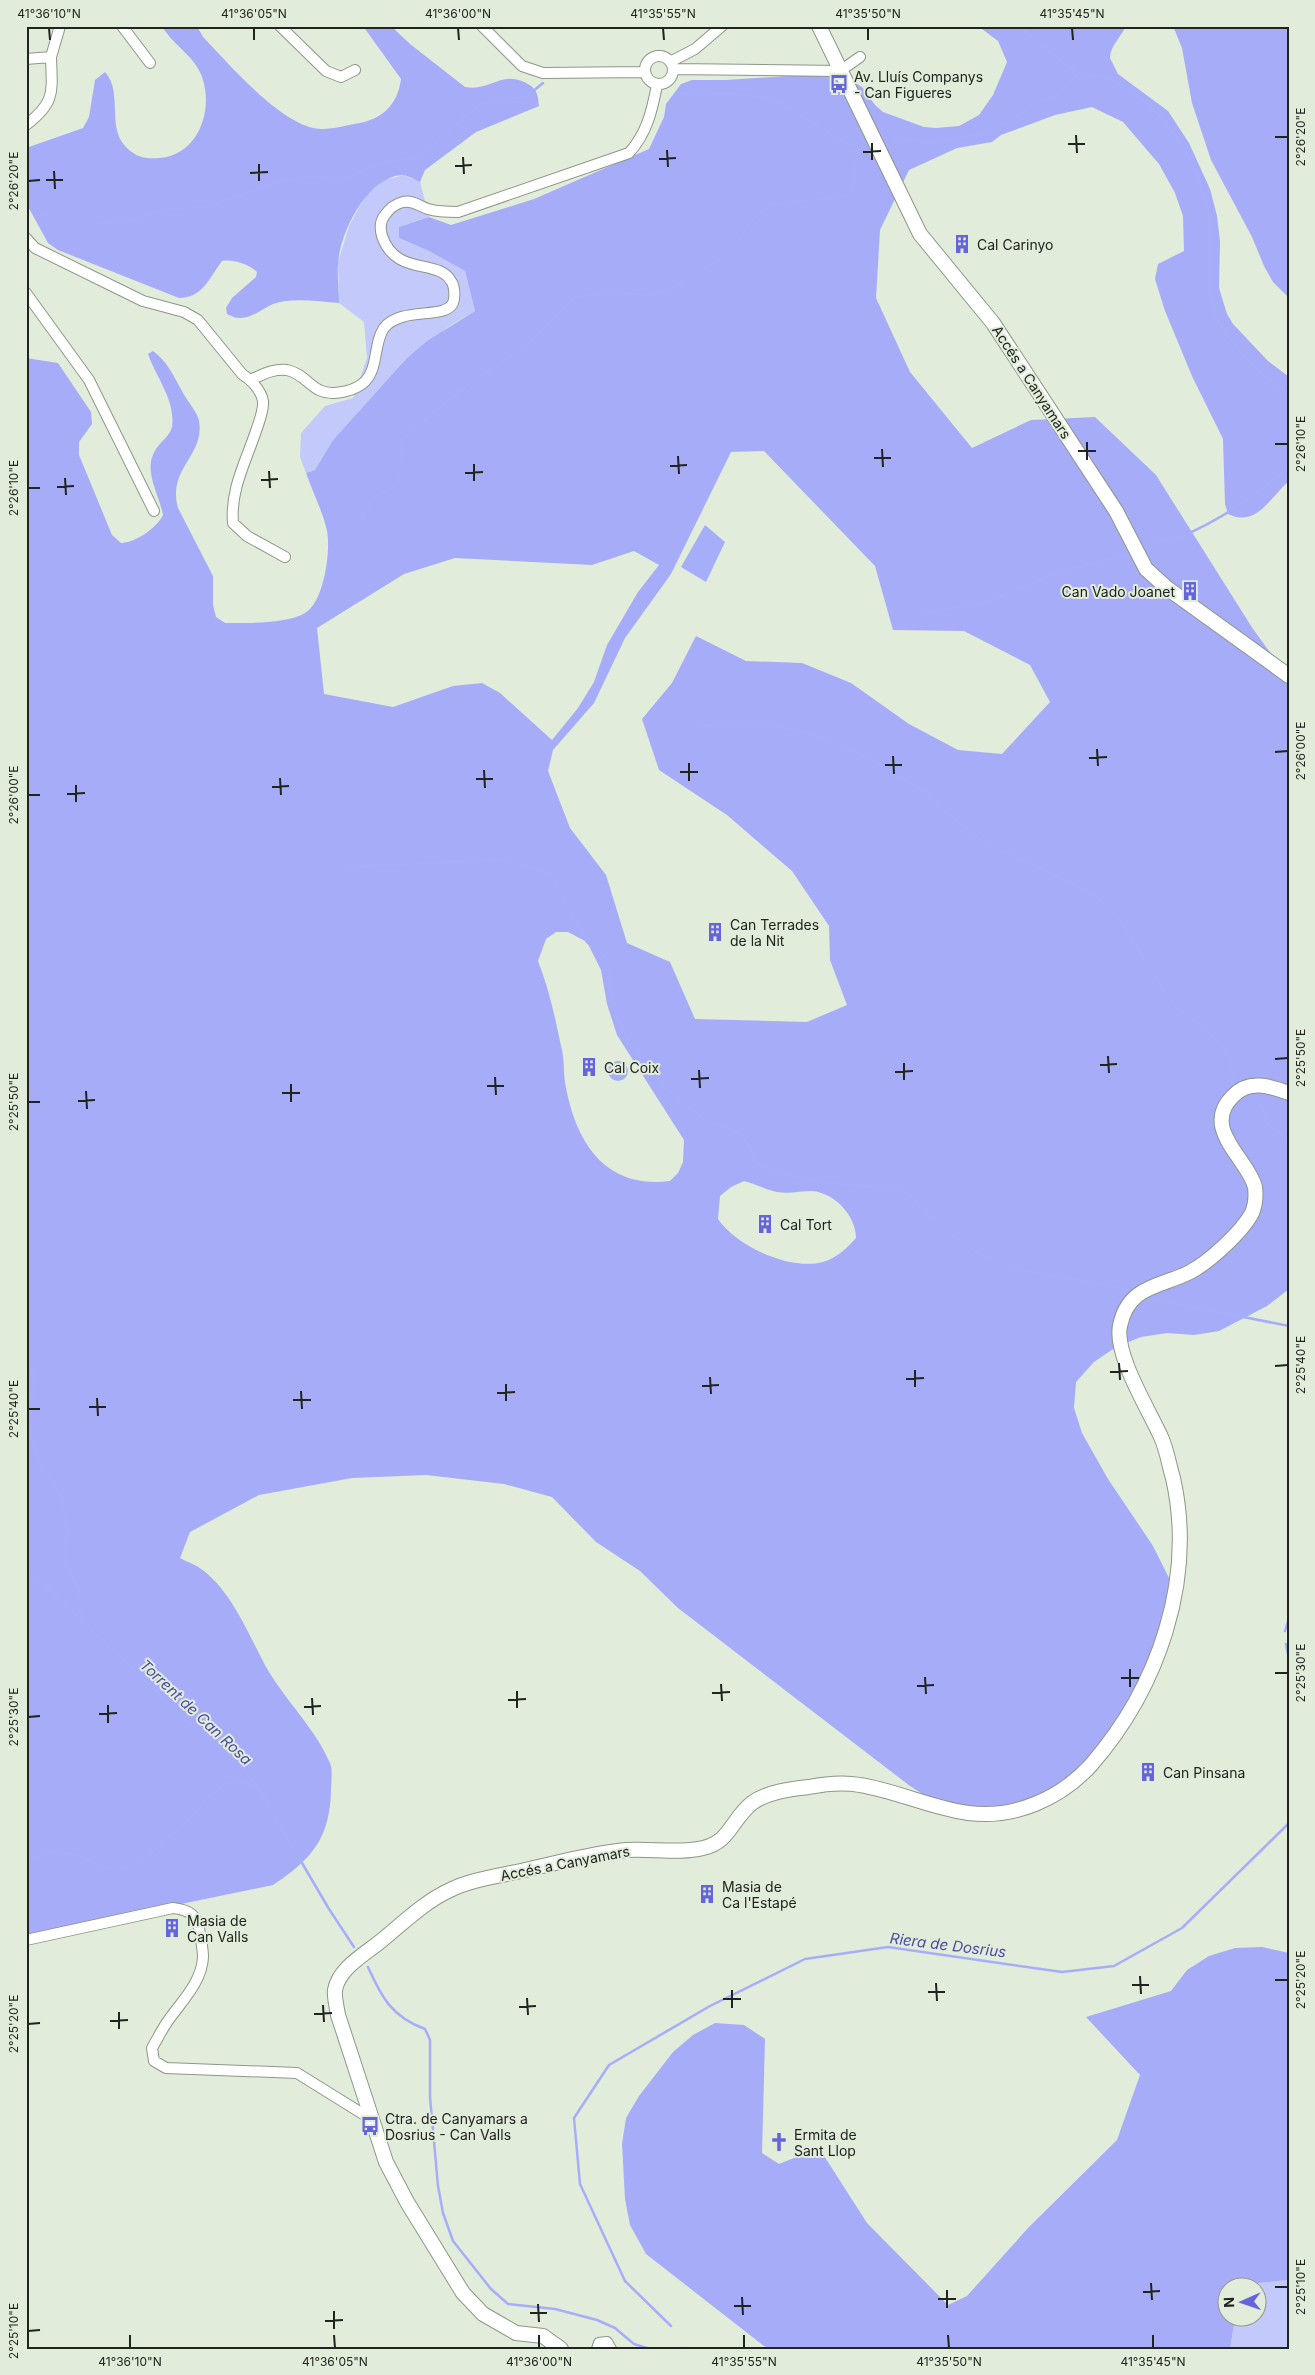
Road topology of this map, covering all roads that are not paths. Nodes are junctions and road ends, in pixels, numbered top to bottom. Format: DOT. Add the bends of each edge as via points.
graph roads {
  1 [pos="60,26"];
  2 [pos="122,26"];
  3 [pos="280,26"];
  4 [pos="482,26"];
  5 [pos="722,26"];
  6 [pos="819,26"];
  7 [pos="51,57"];
  8 [pos="860,57"];
  9 [pos="26,59"];
  10 [pos="150,63"];
  11 [pos="671,65"];
  12 [pos="355,70"];
  13 [pos="840,71"];
  14 [pos="644,72"];
  15 [pos="658,85"];
  16 [pos="26,125"];
  17 [pos="26,238"];
  18 [pos="26,293"];
  19 [pos="250,380"];
  20 [pos="154,511"];
  21 [pos="285,558"];
  22 [pos="1289,676"];
  23 [pos="1289,1093"];
  24 [pos="26,1940"];
  25 [pos="371,2119"];
  26 [pos="561,2349"];
  27 [pos="597,2349"];
  28 [pos="610,2349"];
  1 -- 7 [label="street"];
  2 -- 10 [label="street"];
  3 -- 12 [label="street" via="326,72 341,77"];
  4 -- 14 [label="street" via="522,66 543,73"];
  5 -- 11 [label="street"];
  6 -- 13 [label="street, Accés a Canyamars"];
  7 -- 9 [label="street"];
  7 -- 16 [label="street" via="49,102"];
  8 -- 13 [label="street"];
  11 -- 13 [label="street"];
  11 -- 14 [label="street" via="663,57 653,57"];
  11 -- 15 [label="street" via="671,78"];
  13 -- 22 [label="street, Accés a Canyamars" via="920,234 993,323 1116,511 1146,569 1167,588"];
  14 -- 15 [label="street" via="647,79"];
  15 -- 19 [label="street" via="648,124 630,153 458,212 443,212 415,202 404,202 388,210 380,231 386,249 404,263 444,274 451,281 454,293 452,304 444,311 408,314 384,328 371,371 363,384 340,393 320,390 300,374 286,370 269,372"];
  17 -- 19 [label="street" via="35,248 143,302 184,312 198,320"];
  18 -- 20 [label="street" via="89,380"];
  19 -- 21 [label="street" via="263,401 231,506 233,523"];
  23 -- 25 [label="street, Accés a Canyamars" via="1255,1085 1240,1090 1226,1104 1223,1130 1254,1187 1252,1211 1243,1226 1224,1245 1194,1269 1139,1293 1120,1322 1120,1346 1164,1442 1178,1501 1180,1559 1171,1614 1155,1663 1124,1724 1089,1767 1066,1788 1033,1806 995,1815 966,1813 857,1784 776,1792 756,1800 738,1816 718,1844 697,1850 646,1849 605,1853 453,1888 430,1901 343,1971 335,1991 338,2015"];
  24 -- 25 [label="street" via="173,1908 194,1914 200,1927 203,1958 199,1975 152,2048 154,2061 166,2068 297,2073"];
  25 -- 26 [label="street, Accés a Canyamars" via="386,2162 407,2202 463,2293 483,2314 516,2333 543,2336"];
  27 -- 28 [label="street" via="599,2343 607,2342"];
}
